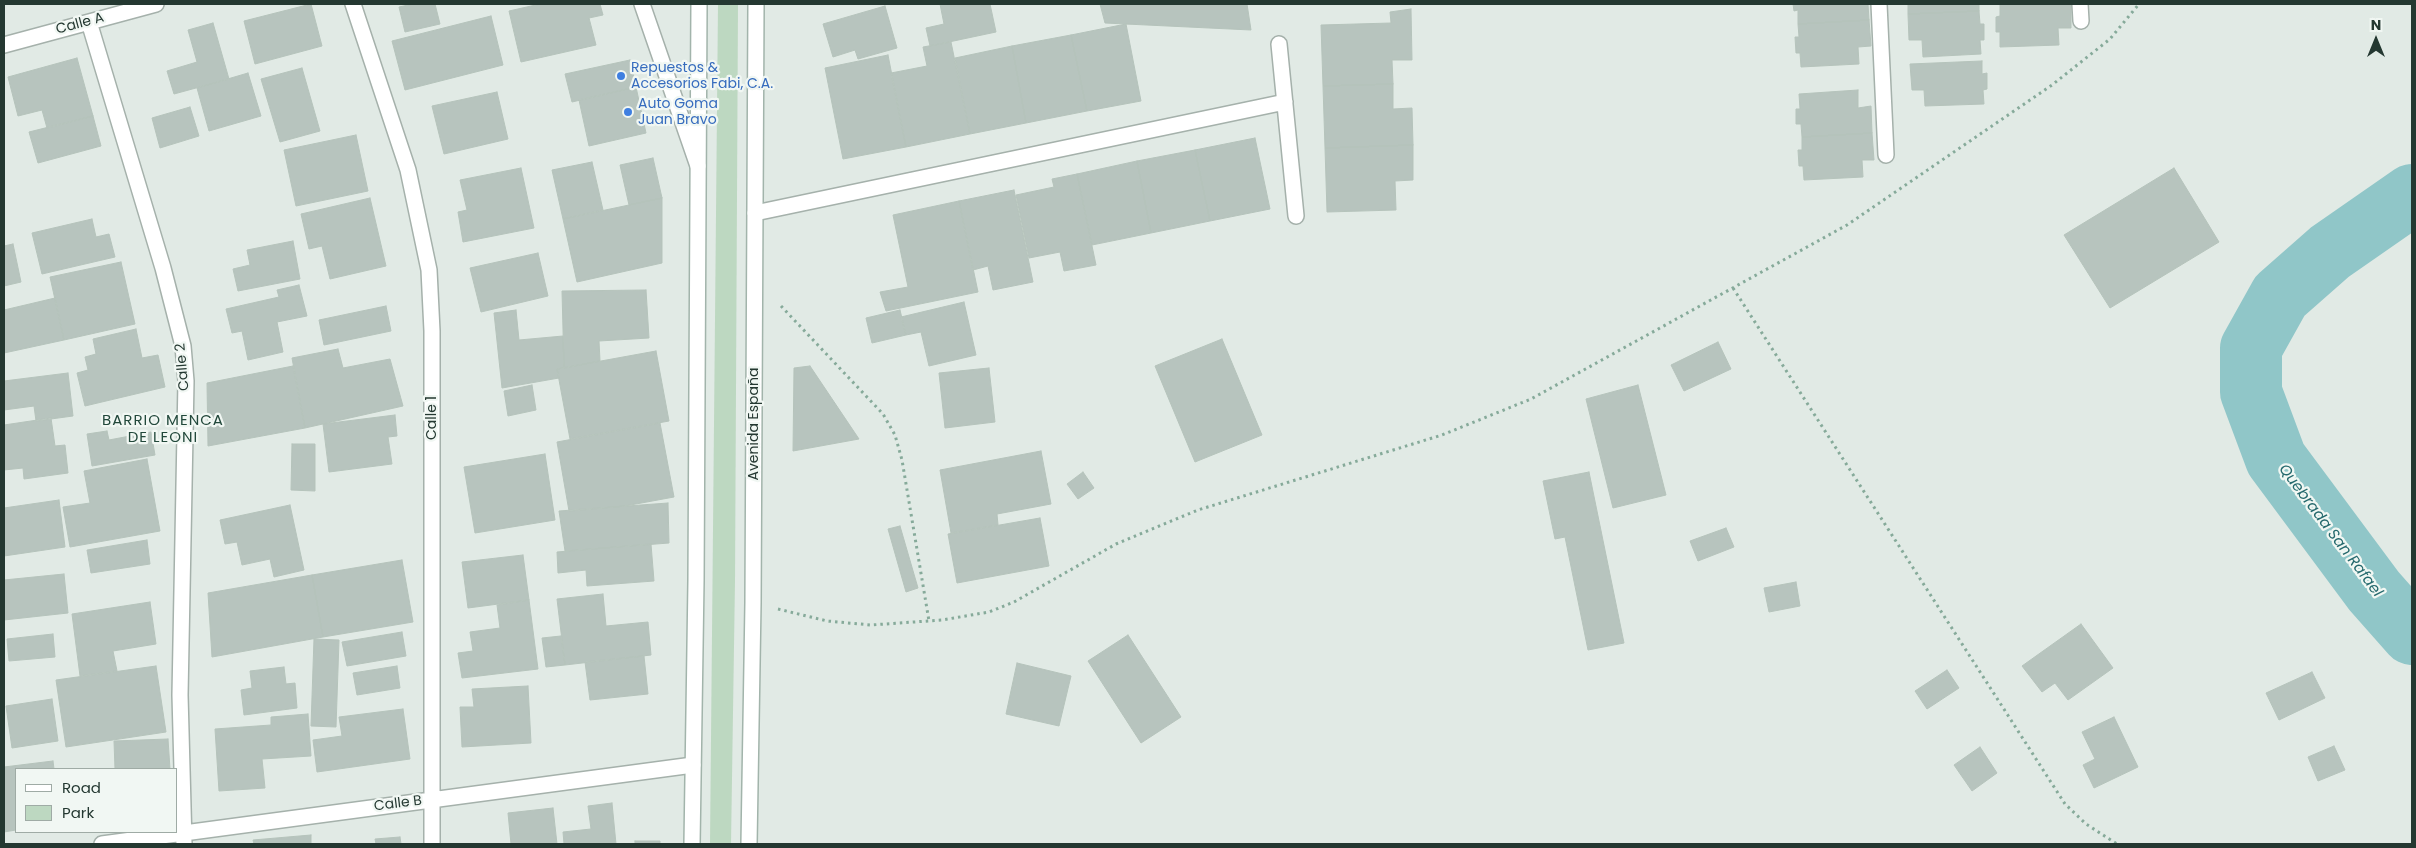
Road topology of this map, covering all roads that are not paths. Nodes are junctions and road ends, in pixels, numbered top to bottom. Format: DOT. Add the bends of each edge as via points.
graph roads {
  1 [pos="156,4"];
  2 [pos="353,4"];
  3 [pos="642,4"];
  4 [pos="699,4"];
  5 [pos="756,4"];
  6 [pos="1879,4"];
  7 [pos="2080,4"];
  8 [pos="2081,21"];
  9 [pos="89,22"];
  10 [pos="1279,44"];
  11 [pos="4,45"];
  12 [pos="1285,102"];
  13 [pos="1886,155"];
  14 [pos="698,168"];
  15 [pos="755,213"];
  16 [pos="1296,216"];
  17 [pos="693,765"];
  18 [pos="432,800"];
  19 [pos="184,838"];
  20 [pos="102,844"];
  21 [pos="432,844"];
  22 [pos="692,844"];
  23 [pos="749,844"];
  1 -- 9 [label="street, Calle A"];
  2 -- 18 [label="street, Calle 1" via="408,170 429,270 432,331"];
  3 -- 14 [label="street"];
  4 -- 14 [label="street"];
  5 -- 15 [label="street, Avenida España"];
  6 -- 13 [label="street"];
  7 -- 8 [label="street"];
  9 -- 11 [label="street, Calle A"];
  9 -- 19 [label="street, Calle 2" via="163,268 183,346 186,381 180,695"];
  10 -- 12 [label="street"];
  12 -- 15 [label="street"];
  12 -- 16 [label="street"];
  14 -- 17 [label="street"];
  15 -- 23 [label="street, Avenida España"];
  17 -- 18 [label="street, Calle B"];
  17 -- 22 [label="street"];
  18 -- 19 [label="street, Calle B"];
  18 -- 21 [label="street, Calle 1"];
  19 -- 20 [label="street, Calle B"];
}
